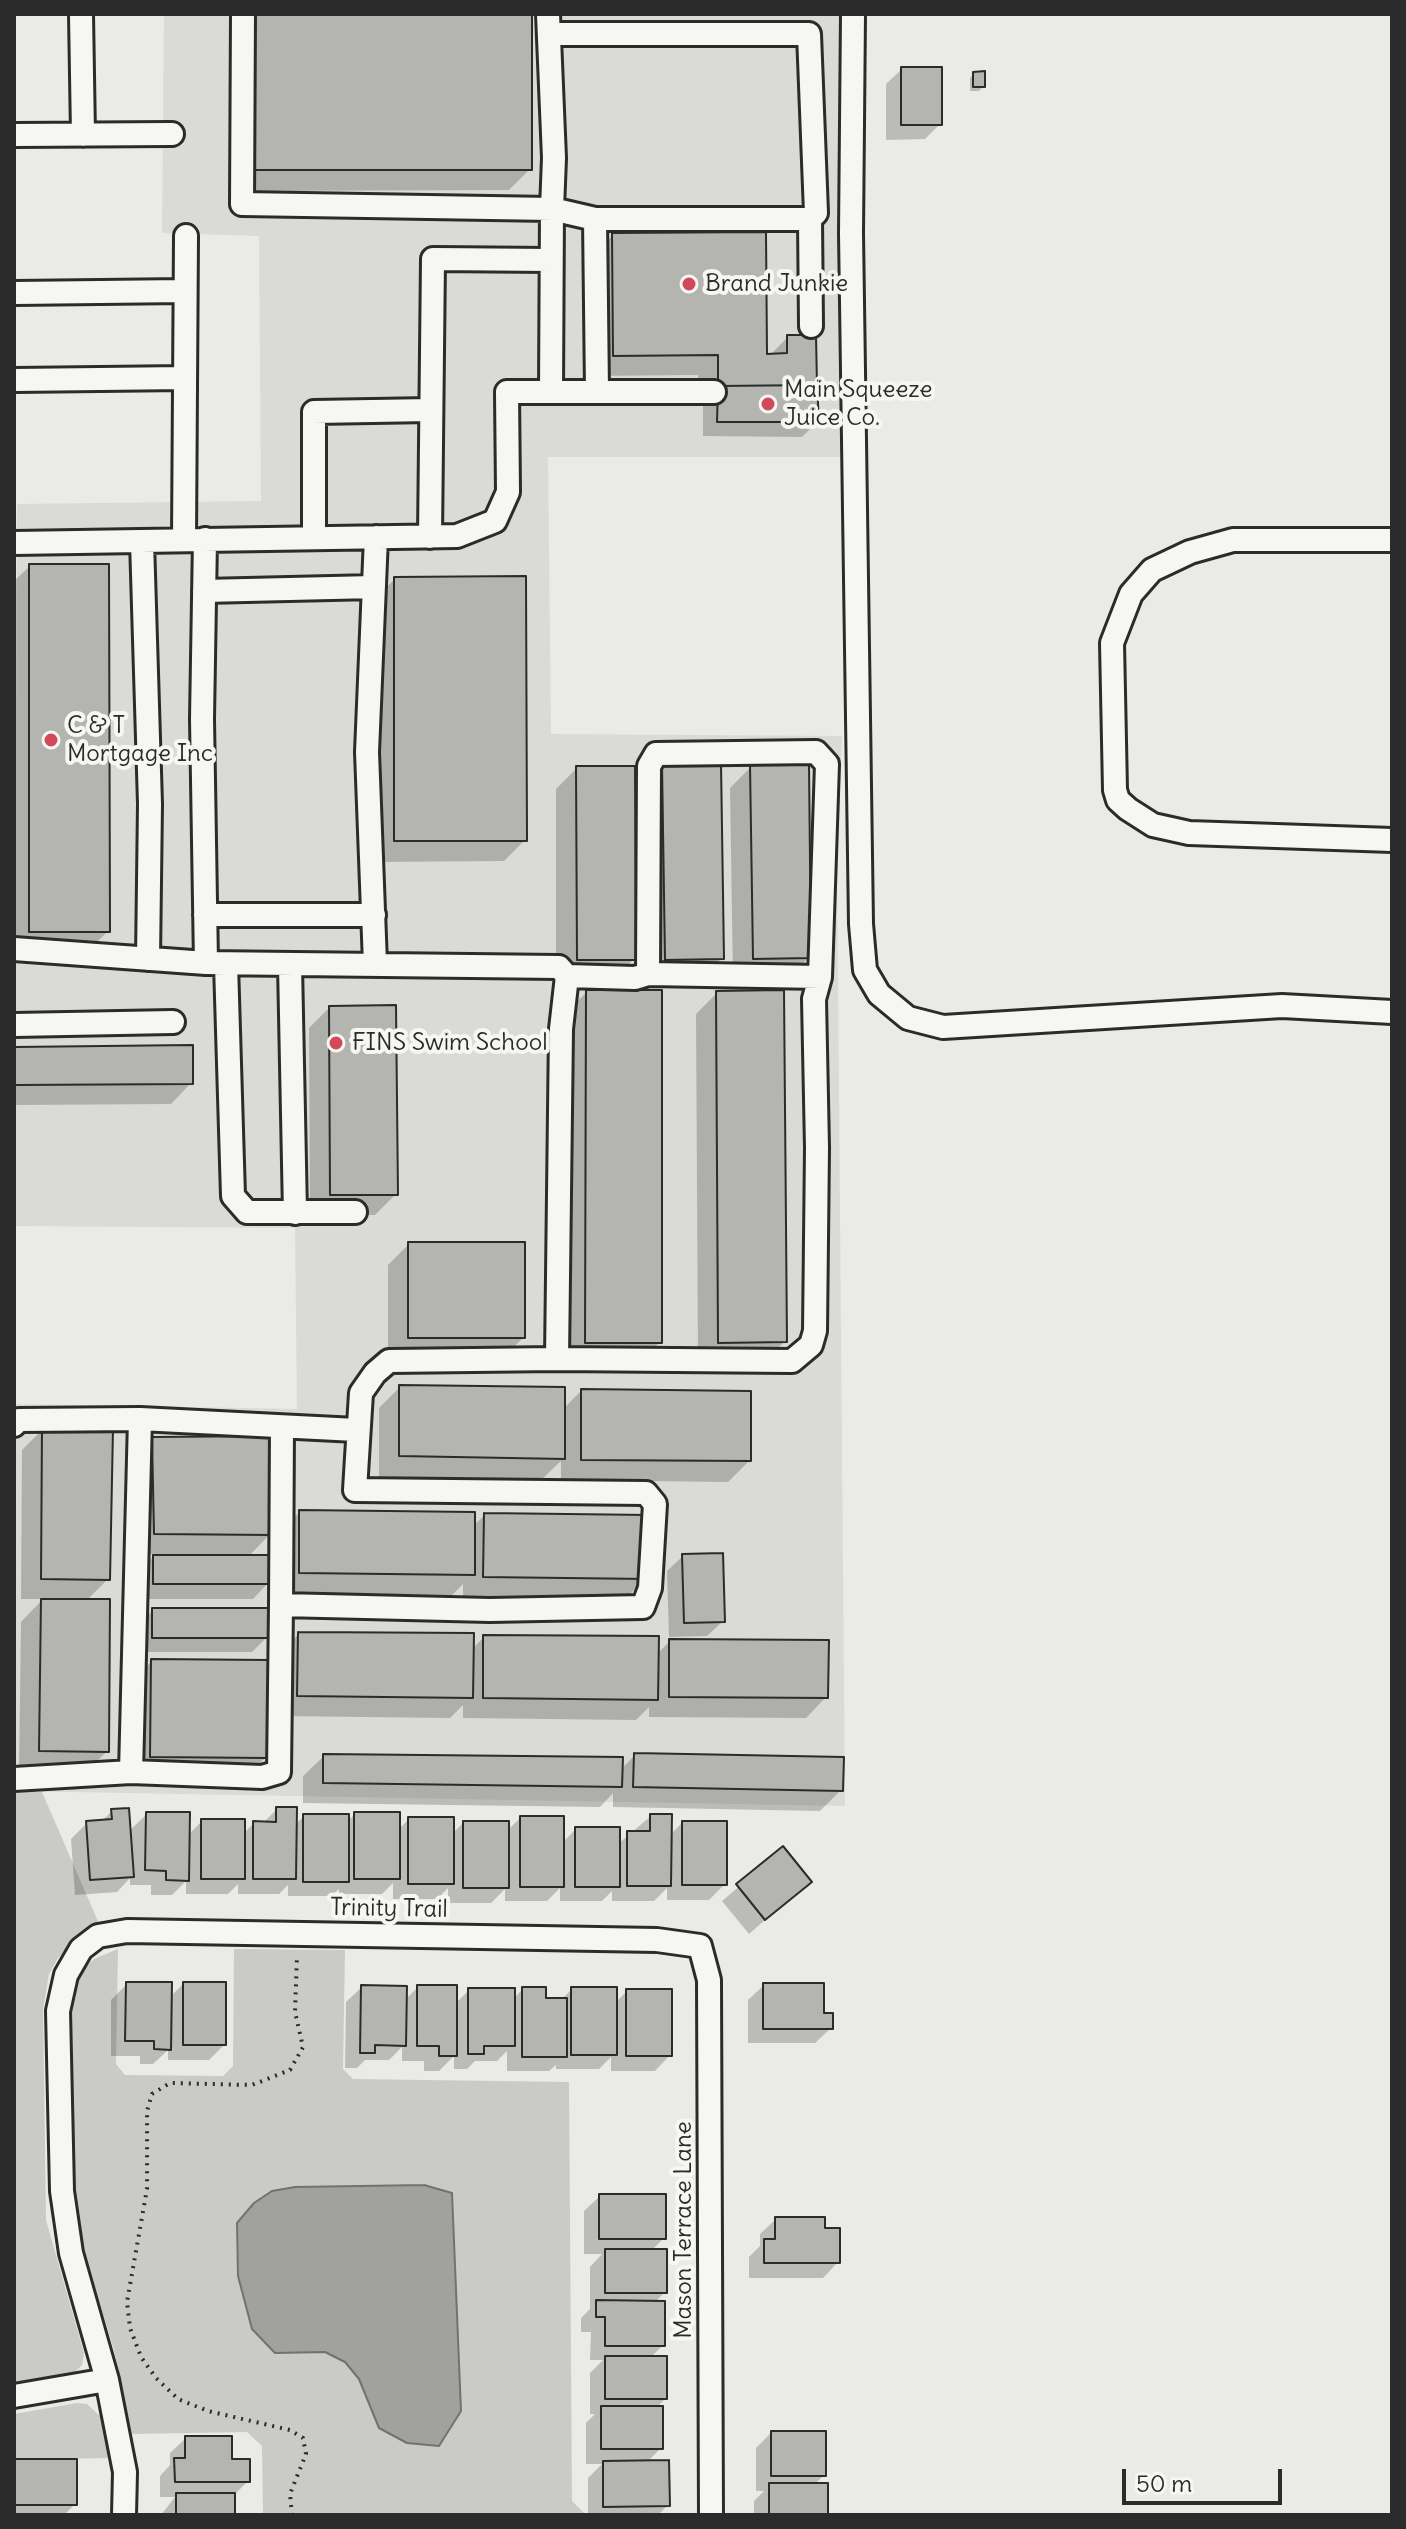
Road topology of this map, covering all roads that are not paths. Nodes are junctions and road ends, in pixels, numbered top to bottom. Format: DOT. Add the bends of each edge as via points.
graph roads {
  1 [pos="81,14"];
  2 [pos="243,14"];
  3 [pos="853,14"];
  4 [pos="549,24"];
  5 [pos="810,24"];
  6 [pos="172,134"];
  7 [pos="14,135"];
  8 [pos="83,135"];
  9 [pos="552,209"];
  10 [pos="595,219"];
  11 [pos="810,219"];
  12 [pos="186,236"];
  13 [pos="550,260"];
  14 [pos="185,291"];
  15 [pos="14,293"];
  16 [pos="811,326"];
  17 [pos="185,378"];
  18 [pos="14,380"];
  19 [pos="597,391"];
  20 [pos="551,392"];
  21 [pos="714,392"];
  22 [pos="431,410"];
  23 [pos="376,537"];
  24 [pos="430,537"];
  25 [pos="314,538"];
  26 [pos="194,539"];
  27 [pos="1392,540"];
  28 [pos="142,541"];
  29 [pos="14,543"];
  30 [pos="374,587"];
  31 [pos="204,591"];
  32 [pos="1392,840"];
  33 [pos="205,915"];
  34 [pos="374,915"];
  35 [pos="14,949"];
  36 [pos="148,959"];
  37 [pos="216,964"];
  38 [pos="375,964"];
  39 [pos="290,965"];
  40 [pos="648,974"];
  41 [pos="567,976"];
  42 [pos="820,977"];
  43 [pos="1392,1012"];
  44 [pos="173,1022"];
  45 [pos="14,1025"];
  46 [pos="355,1212"];
  47 [pos="295,1213"];
  48 [pos="557,1359"];
  49 [pos="140,1419"];
  50 [pos="14,1425"];
  51 [pos="282,1427"];
  52 [pos="356,1430"];
  53 [pos="281,1605"];
  54 [pos="131,1772"];
  55 [pos="14,1779"];
  56 [pos="700,1946"];
  57 [pos="107,2380"];
  58 [pos="14,2396"];
  59 [pos="124,2515"];
  60 [pos="711,2515"];
  1 -- 8 [label="street"];
  2 -- 9 [label="street" via="242,204"];
  3 -- 43 [label="street" via="852,294 865,970 879,994 908,1018 943,1027 1282,1006"];
  4 -- 5 [label="street"];
  4 -- 9 [label="street"];
  5 -- 11 [label="street" via="816,213"];
  6 -- 8 [label="street"];
  7 -- 8 [label="street"];
  9 -- 10 [label="street"];
  9 -- 13 [label="street"];
  10 -- 11 [label="street"];
  10 -- 19 [label="street"];
  11 -- 16 [label="street"];
  12 -- 14 [label="street"];
  13 -- 20 [label="street"];
  13 -- 22 [label="street" via="433,259"];
  14 -- 15 [label="street"];
  14 -- 17 [label="street"];
  17 -- 18 [label="street"];
  17 -- 26 [label="street"];
  19 -- 20 [label="street"];
  19 -- 21 [label="street"];
  20 -- 24 [label="street" via="507,392 508,492 495,521 457,536"];
  22 -- 24 [label="street"];
  22 -- 25 [label="street" via="314,412"];
  23 -- 24 [label="street"];
  23 -- 25 [label="street"];
  23 -- 30 [label="street"];
  25 -- 26 [label="street"];
  26 -- 28 [label="street"];
  26 -- 31 [label="street"];
  27 -- 32 [label="street" via="1233,540 1190,552 1152,570 1131,594 1112,643 1115,790 1128,809 1153,825 1189,833"];
  28 -- 29 [label="street"];
  28 -- 36 [label="street" via="150,804"];
  30 -- 31 [label="street"];
  30 -- 34 [label="street" via="367,752"];
  31 -- 33 [label="street"];
  33 -- 34 [label="street"];
  33 -- 37 [label="street"];
  34 -- 38 [label="street"];
  35 -- 36 [label="street"];
  36 -- 37 [label="street"];
  37 -- 39 [label="street"];
  37 -- 47 [label="street" via="233,1196 247,1212"];
  38 -- 39 [label="street"];
  38 -- 41 [label="street" via="559,967"];
  39 -- 47 [label="street"];
  40 -- 41 [label="street"];
  40 -- 42 [label="street"];
  40 -- 42 [label="street" via="649,766 656,754 816,752 827,764"];
  41 -- 48 [label="street" via="561,1029"];
  42 -- 48 [label="street" via="814,999 817,1179 811,1345 792,1361"];
  44 -- 45 [label="street"];
  46 -- 47 [label="street"];
  48 -- 52 [label="street" via="389,1361 361,1393"];
  49 -- 50 [label="street" via="19,1420"];
  49 -- 51 [label="street"];
  49 -- 54 [label="street"];
  51 -- 52 [label="street"];
  51 -- 53 [label="street"];
  52 -- 53 [label="street" via="355,1490 646,1493 655,1504 650,1588 643,1607"];
  53 -- 54 [label="street" via="279,1772 262,1777"];
  54 -- 55 [label="street"];
  56 -- 57 [label="street, Trinity Trail" via="657,1940 127,1931 98,1936 81,1949 66,1975 58,2011 62,2191 71,2253"];
  56 -- 60 [label="street, Mason Terrace Lane" via="709,1980"];
  57 -- 58 [label="street"];
  57 -- 59 [label="street" via="125,2472"];
}
